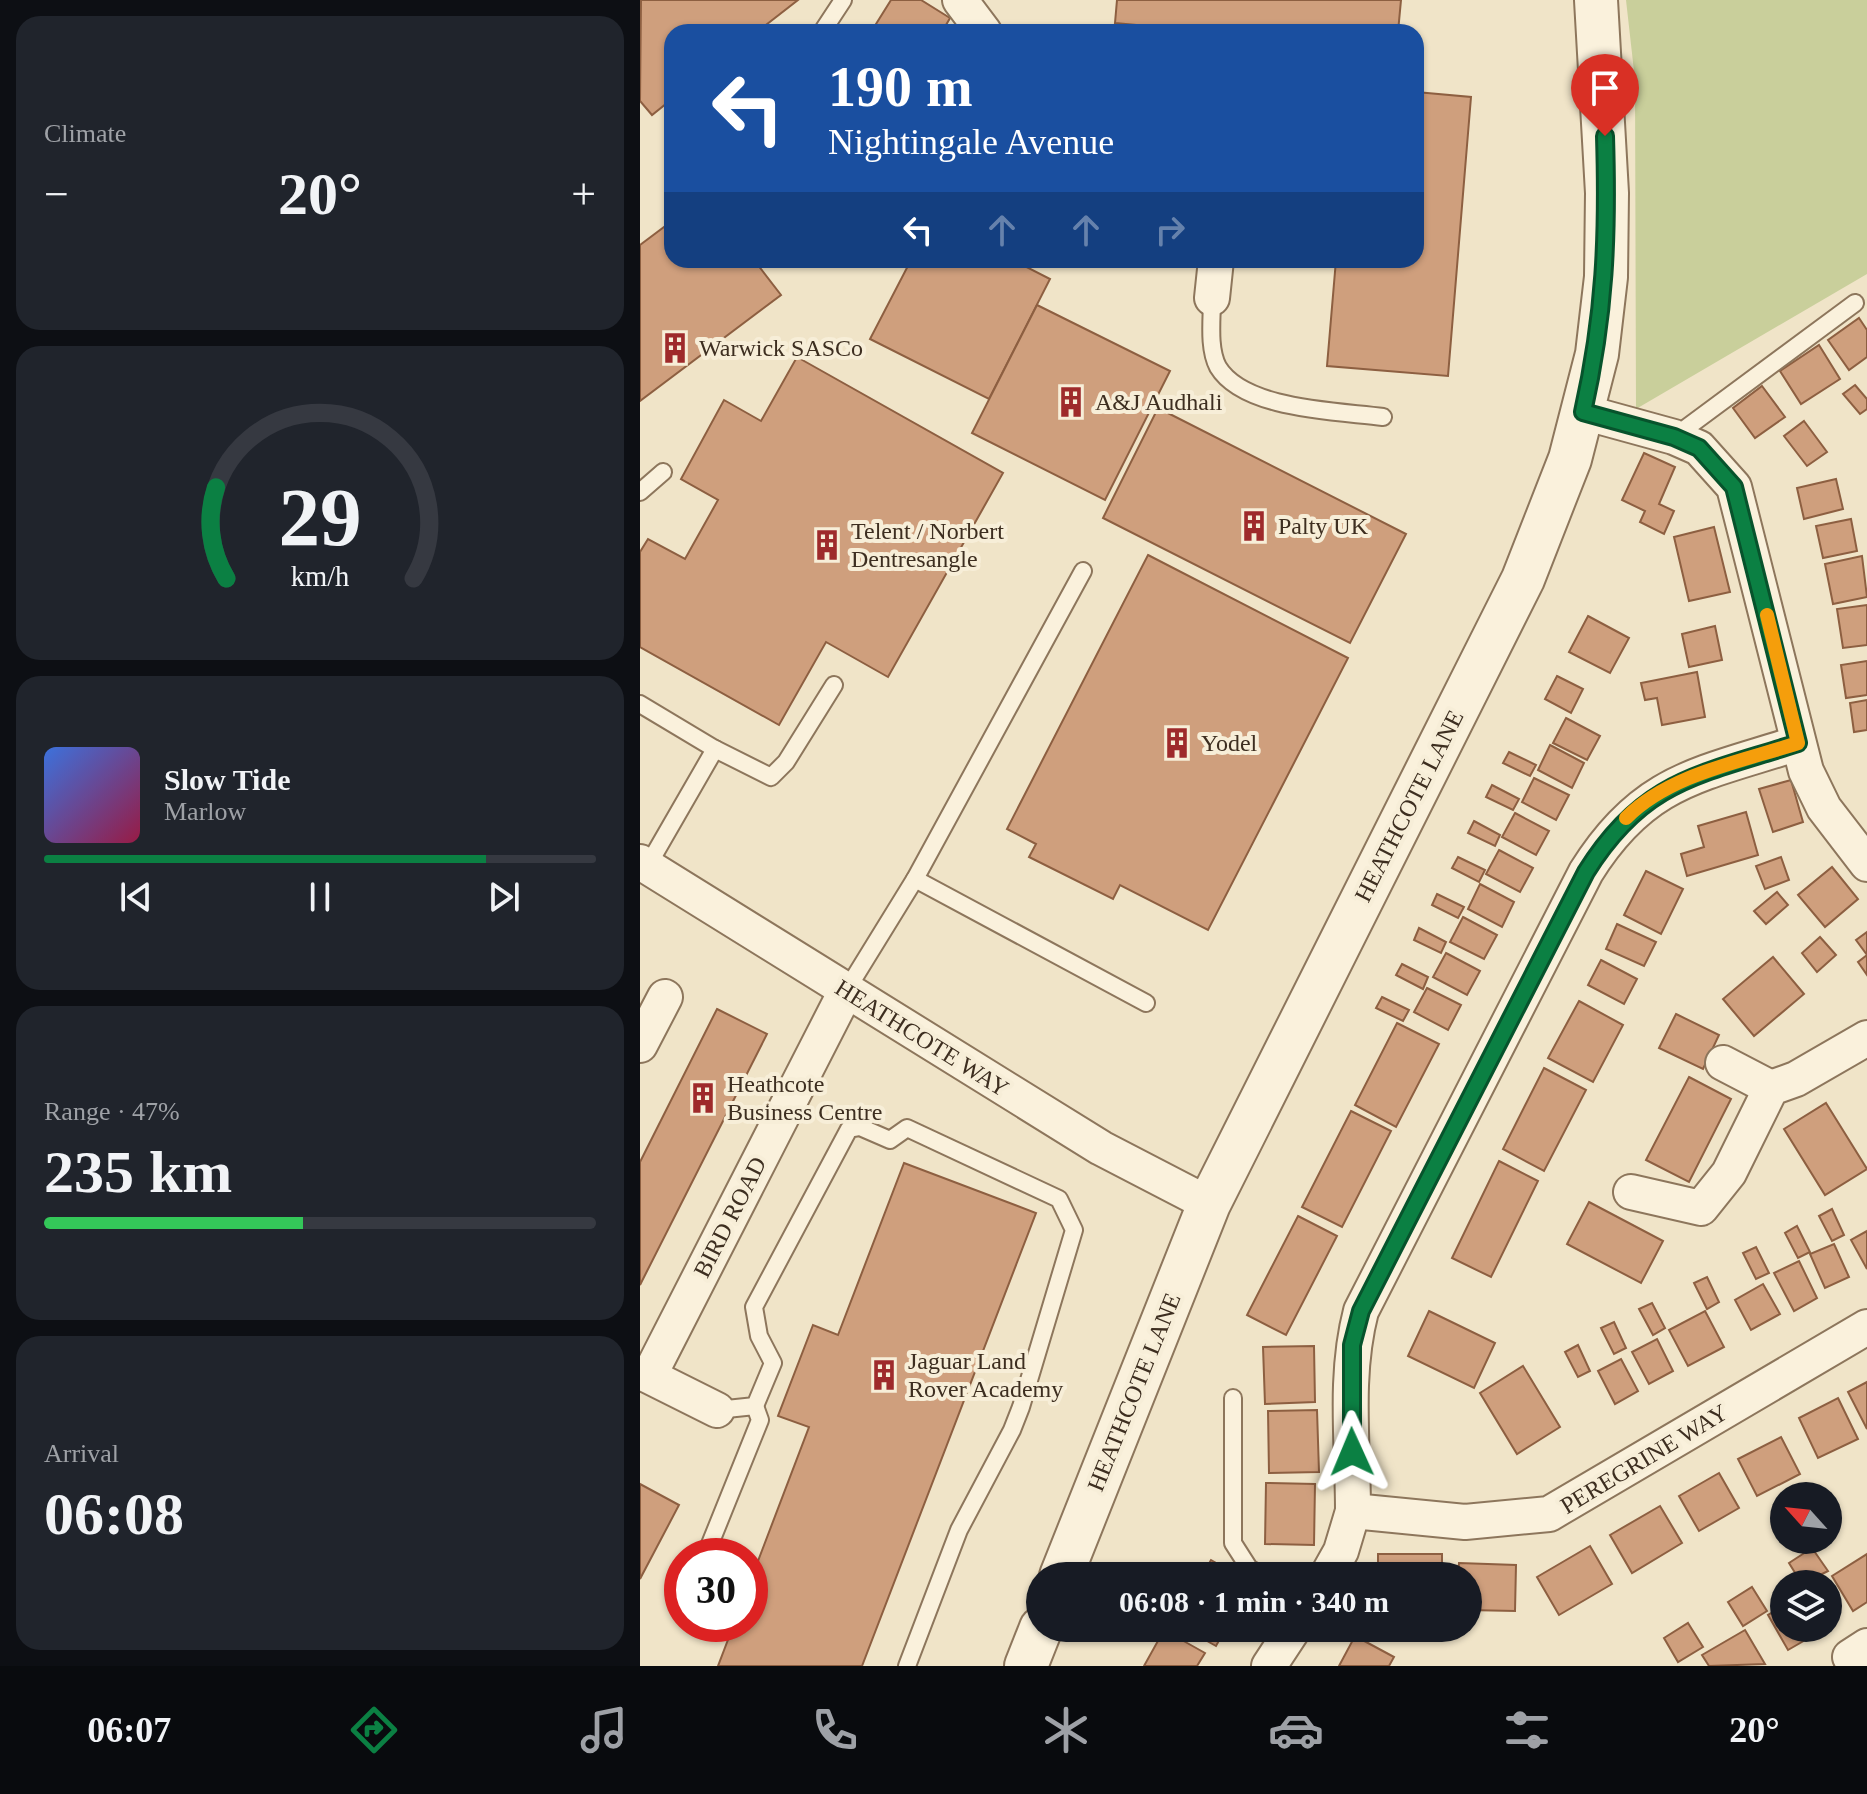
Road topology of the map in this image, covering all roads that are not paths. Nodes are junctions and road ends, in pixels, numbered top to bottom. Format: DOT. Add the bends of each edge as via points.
graph roads {
  1 [pos="843,0"];
  2 [pos="960,0"];
  3 [pos="1596,0"];
  4 [pos="827,24"];
  5 [pos="978,24"];
  6 [pos="1215,268"];
  7 [pos="1212,298"];
  8 [pos="1855,303"];
  9 [pos="1583,412"];
  10 [pos="1383,417"];
  11 [pos="1674,437"];
  12 [pos="663,472"];
  13 [pos="640,492"];
  14 [pos="1083,571"];
  15 [pos="834,685"];
  16 [pos="640,704"];
  17 [pos="1798,743"];
  18 [pos="715,749"];
  19 [pos="1867,864"];
  20 [pos="644,865"];
  21 [pos="915,879"];
  22 [pos="846,991"];
  23 [pos="665,997"];
  24 [pos="1146,1003"];
  25 [pos="1867,1038"];
  26 [pos="640,1045"];
  27 [pos="1723,1063"];
  28 [pos="1771,1088"];
  29 [pos="1631,1192"];
  30 [pos="1209,1204"];
  31 [pos="1867,1327"];
  32 [pos="644,1374"];
  33 [pos="1233,1398"];
  34 [pos="755,1406"];
  35 [pos="717,1410"];
  36 [pos="1353,1511"];
  37 [pos="712,1538"];
  38 [pos="1067,1562"];
  39 [pos="1245,1562"];
  40 [pos="1335,1562"];
  41 [pos="1035,1642"];
  42 [pos="1285,1642"];
  43 [pos="907,1666"];
  44 [pos="1026,1666"];
  45 [pos="1269,1666"];
  1 -- 4 [label="lane"];
  2 -- 5 [label="street"];
  3 -- 9 [label="street, HEATHCOTE LANE" via="1607,193 1606,277 1597,354"];
  6 -- 7 [label="street"];
  7 -- 10 [label="lane" via="1212,340 1219,367 1244,390 1278,403"];
  8 -- 11 [label="lane"];
  9 -- 11 [label="street"];
  9 -- 30 [label="street, HEATHCOTE LANE" via="1523,579"];
  11 -- 17 [label="street" via="1713,459 1741,504"];
  12 -- 13 [label="lane"];
  14 -- 21 [label="lane"];
  15 -- 18 [label="lane" via="771,777"];
  16 -- 18 [label="lane"];
  17 -- 19 [label="street" via="1824,808"];
  17 -- 36 [label="street" via="1648,798 1612,833 1586,872 1361,1311 1350,1380"];
  18 -- 20 [label="lane"];
  20 -- 22 [label="street, HEATHCOTE WAY"];
  21 -- 22 [label="lane"];
  21 -- 24 [label="lane"];
  22 -- 30 [label="street, HEATHCOTE WAY" via="1101,1148"];
  22 -- 32 [label="street, BIRD ROAD"];
  23 -- 26 [label="street"];
  25 -- 28 [label="street"];
  27 -- 28 [label="street"];
  28 -- 29 [label="street" via="1729,1173 1701,1208"];
  30 -- 38 [label="street, HEATHCOTE LANE"];
  31 -- 36 [label="street, PEREGRINE WAY" via="1549,1514 1465,1522"];
  32 -- 35 [label="street, BIRD ROAD"];
  33 -- 39 [label="lane" via="1233,1543"];
  34 -- 35 [label="lane"];
  34 -- 37 [label="lane" via="760,1420"];
  34 -- 43 [label="lane" via="773,1363 759,1336 754,1307 849,1129 860,1127 890,1140 907,1128 1059,1199 1074,1230 1021,1407 959,1530"];
  36 -- 40 [label="street"];
  41 -- 44 [label="street"];
  42 -- 45 [label="street"];
}
